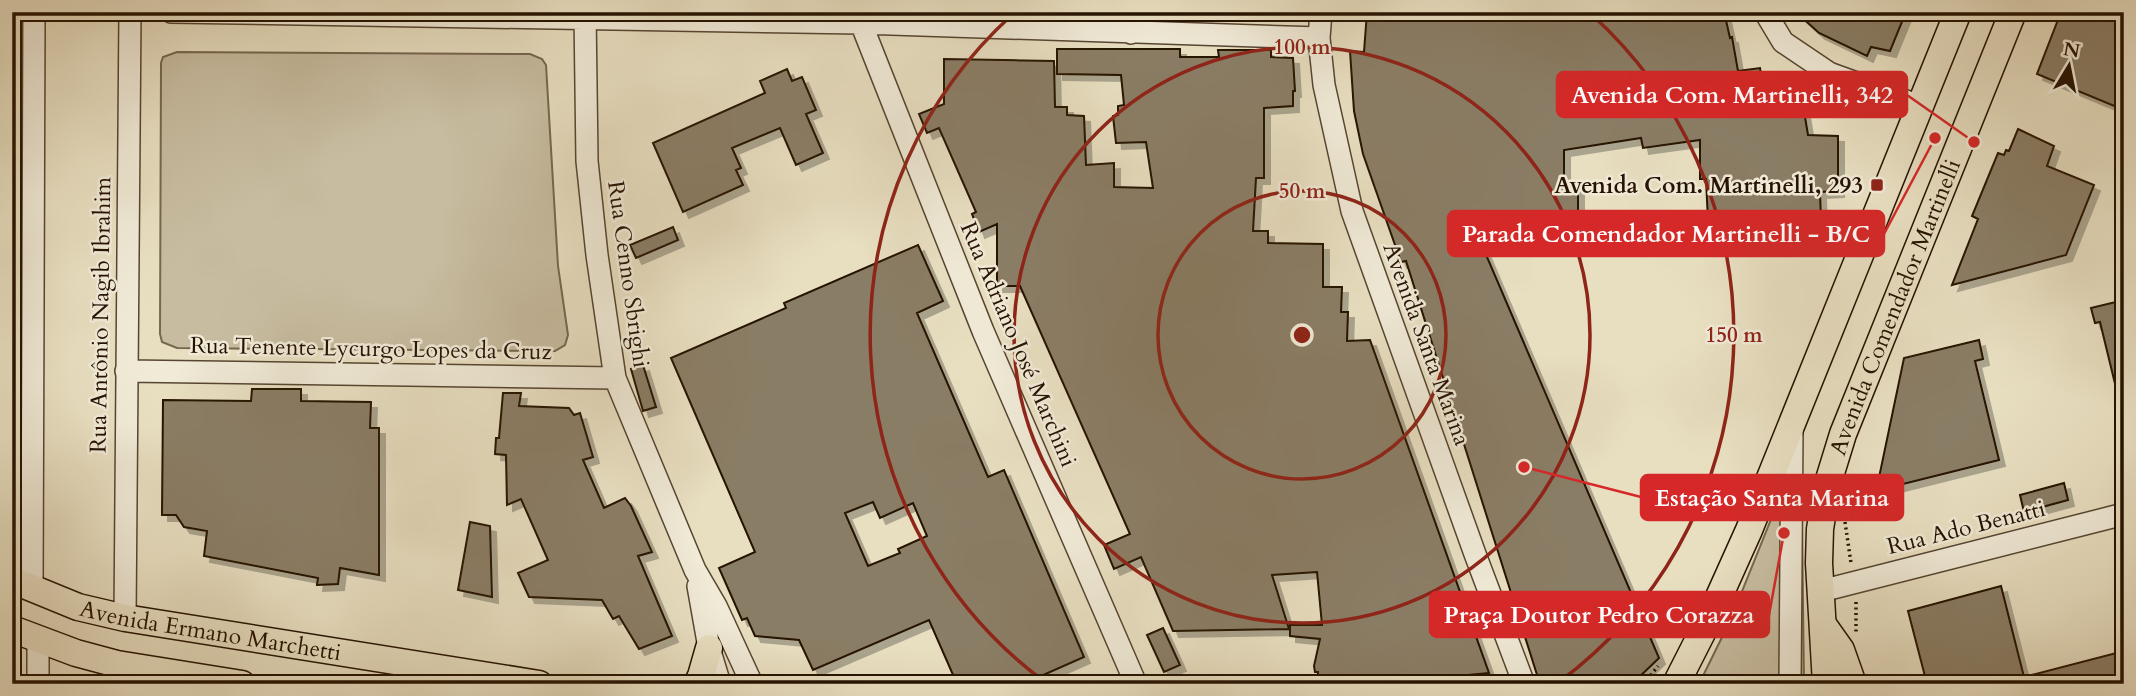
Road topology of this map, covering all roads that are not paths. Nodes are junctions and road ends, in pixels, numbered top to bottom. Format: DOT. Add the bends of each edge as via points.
graph roads {
  1 [pos="34,12"];
  2 [pos="130,12"];
  3 [pos="171,12"];
  4 [pos="1321,12"];
  5 [pos="1765,12"];
  6 [pos="1958,12"];
  7 [pos="2013,12"];
  8 [pos="397,14"];
  9 [pos="585,15"];
  10 [pos="861,23"];
  11 [pos="1132,23"];
  12 [pos="1319,38"];
  13 [pos="1920,106"];
  14 [pos="126,371"];
  15 [pos="615,378"];
  16 [pos="1792,424"];
  17 [pos="2124,514"];
  18 [pos="695,570"];
  19 [pos="22,584"];
  20 [pos="1821,591"];
  21 [pos="125,618"];
  22 [pos="1709,619"];
  23 [pos="1823,624"];
  24 [pos="12,629"];
  25 [pos="38,639"];
  26 [pos="709,648"];
  27 [pos="1825,655"];
  28 [pos="158,677"];
  29 [pos="233,683"];
  30 [pos="1136,683"];
  31 [pos="38,684"];
  32 [pos="539,684"];
  33 [pos="697,684"];
  34 [pos="720,684"];
  35 [pos="752,684"];
  36 [pos="1524,684"];
  37 [pos="1658,684"];
  38 [pos="1676,684"];
  39 [pos="1790,684"];
  40 [pos="1826,684"];
  41 [pos="1837,684"];
  42 [pos="1853,684"];
  1 -- 19 [label="street"];
  2 -- 14 [label="street, Rua Antônio Nagib Ibrahim"];
  3 -- 8 [label="street"];
  4 -- 12 [label="street, Avenida Santa Marina"];
  5 -- 13 [label="street" via="1783,42 1829,73"];
  6 -- 13 [label="main road"];
  7 -- 20 [label="main road, Avenida Comendador Martinelli" via="1843,434 1821,529"];
  8 -- 9 [label="street"];
  9 -- 10 [label="street"];
  9 -- 15 [label="street, Rua Cenno Sbrighi" via="587,161"];
  10 -- 11 [label="street"];
  10 -- 30 [label="street, Rua Adriano José Marchini" via="983,331"];
  11 -- 12 [label="street"];
  12 -- 36 [label="street, Avenida Santa Marina" via="1324,85 1352,211"];
  13 -- 16 [label="main road"];
  14 -- 15 [label="street, Rua Tenente Lycurgo Lopes da Cruz"];
  14 -- 21 [label="street, Rua Antônio Nagib Ibrahim"];
  15 -- 18 [label="street, Rua Cenno Sbrighi"];
  16 -- 22 [label="main road"];
  16 -- 39 [label="street"];
  17 -- 20 [label="street, Rua Ado Benatti"];
  18 -- 26 [label="street, Rua Cenno Sbrighi"];
  18 -- 35 [label="street, Rua Cenno Sbrighi"];
  19 -- 21 [label="main road, Avenida Ermano Marchetti" via="78,607"];
  20 -- 23 [label="main road, Avenida Comendador Martinelli"];
  21 -- 32 [label="main road, Avenida Ermano Marchetti"];
  22 -- 37 [label="main road"];
  22 -- 38 [label="main road"];
  23 -- 27 [label="main road, Avenida Comendador Martinelli"];
  23 -- 42 [label="main road" via="1841,650"];
  24 -- 25 [label="main road, Avenida Ermano Marchetti"];
  25 -- 28 [label="main road, Avenida Ermano Marchetti"];
  25 -- 31 [label="street"];
  26 -- 33 [label="main road"];
  26 -- 34 [label="street, Rua Cenno Sbrighi"];
  27 -- 40 [label="main road, Avenida Comendador Martinelli"];
  27 -- 41 [label="street, Avenida Comendador Martinelli"];
  28 -- 29 [label="main road, Avenida Ermano Marchetti"];
}
